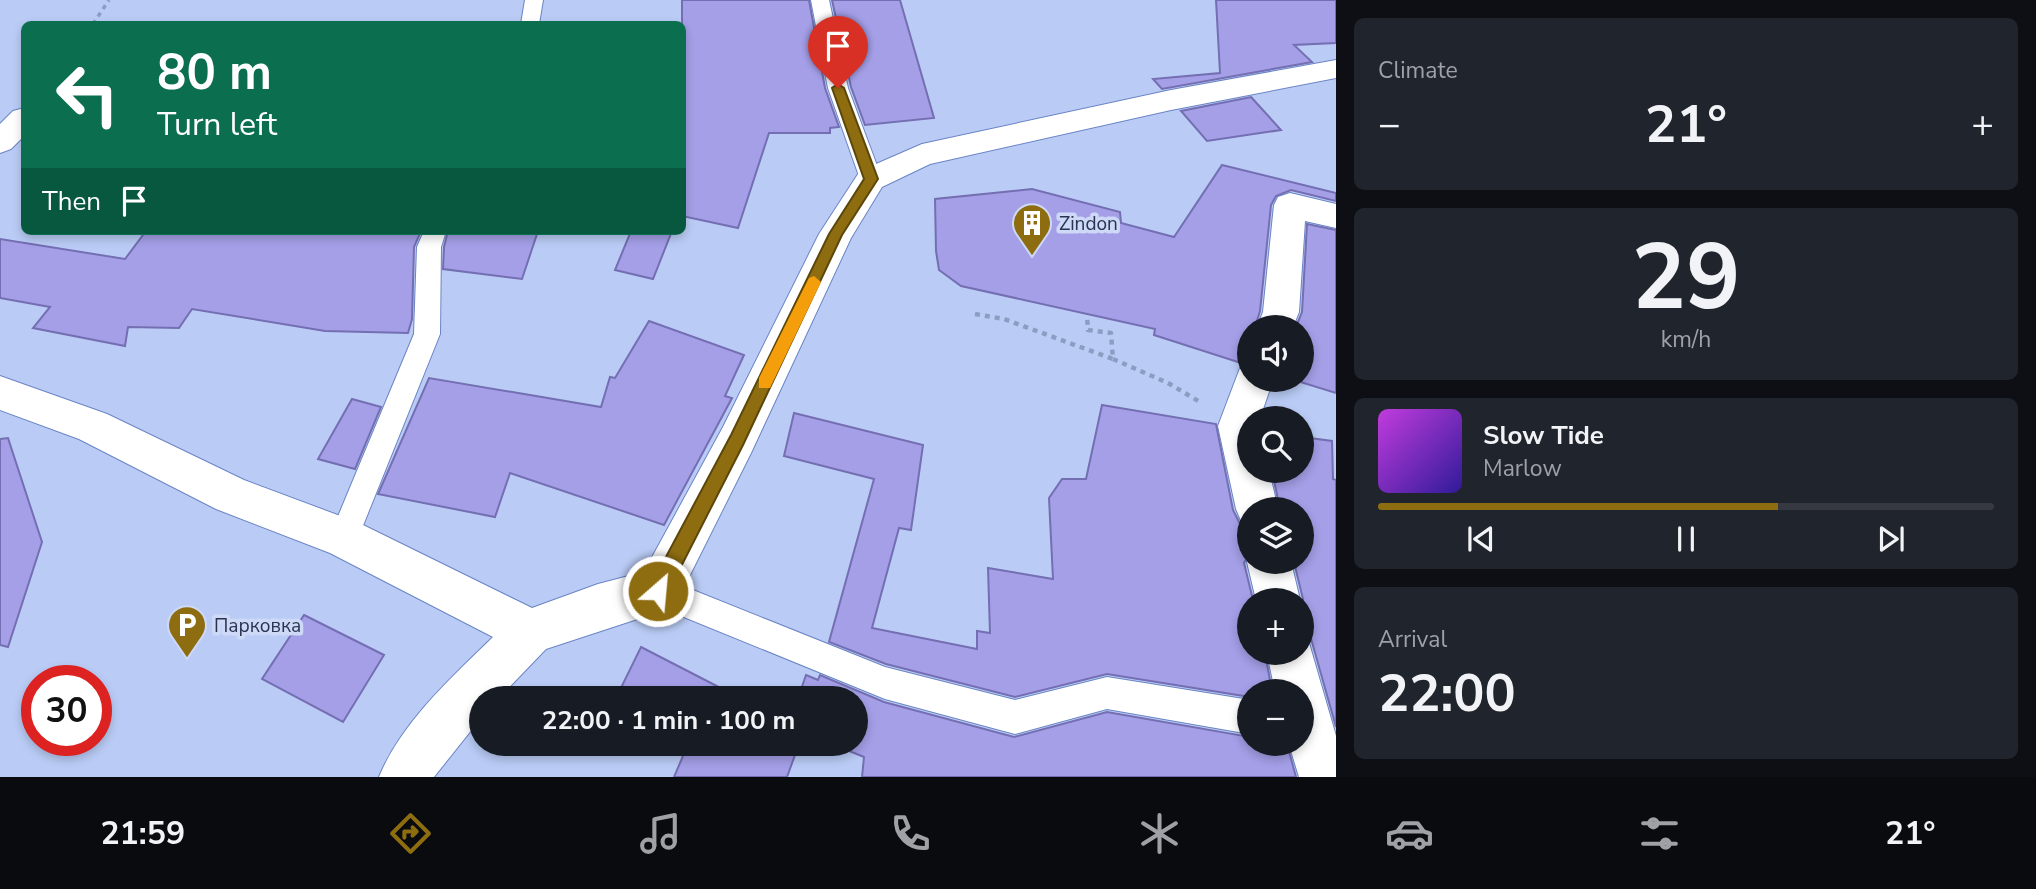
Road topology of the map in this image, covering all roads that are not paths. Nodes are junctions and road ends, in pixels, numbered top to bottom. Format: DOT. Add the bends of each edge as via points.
graph roads {
  1 [pos="534,0"];
  2 [pos="820,0"];
  3 [pos="530,21"];
  4 [pos="1336,69"];
  5 [pos="21,121"];
  6 [pos="0,142"];
  7 [pos="871,179"];
  8 [pos="1336,216"];
  9 [pos="434,235"];
  10 [pos="1280,315"];
  11 [pos="1250,392"];
  12 [pos="0,393"];
  13 [pos="1254,497"];
  14 [pos="344,538"];
  15 [pos="658,591"];
  16 [pos="531,632"];
  17 [pos="1237,715"];
  18 [pos="1314,747"];
  19 [pos="404,777"];
  20 [pos="1324,777"];
  1 -- 3 [label="lane"];
  2 -- 7 [label="lane" via="838,88"];
  4 -- 7 [label="street" via="922,155"];
  5 -- 6 [label="street"];
  7 -- 15 [label="street" via="836,234"];
  8 -- 10 [label="street" via="1290,205"];
  9 -- 14 [label="lane" via="429,247 426,334"];
  11 -- 13 [label="street" via="1238,426"];
  12 -- 14 [label="street" via="93,426 231,495"];
  14 -- 16 [label="street"];
  15 -- 16 [label="street"];
  15 -- 17 [label="lane" via="885,683 1015,718 1107,693"];
  16 -- 19 [label="street" via="483,677"];
  18 -- 20 [label="street"];
}
